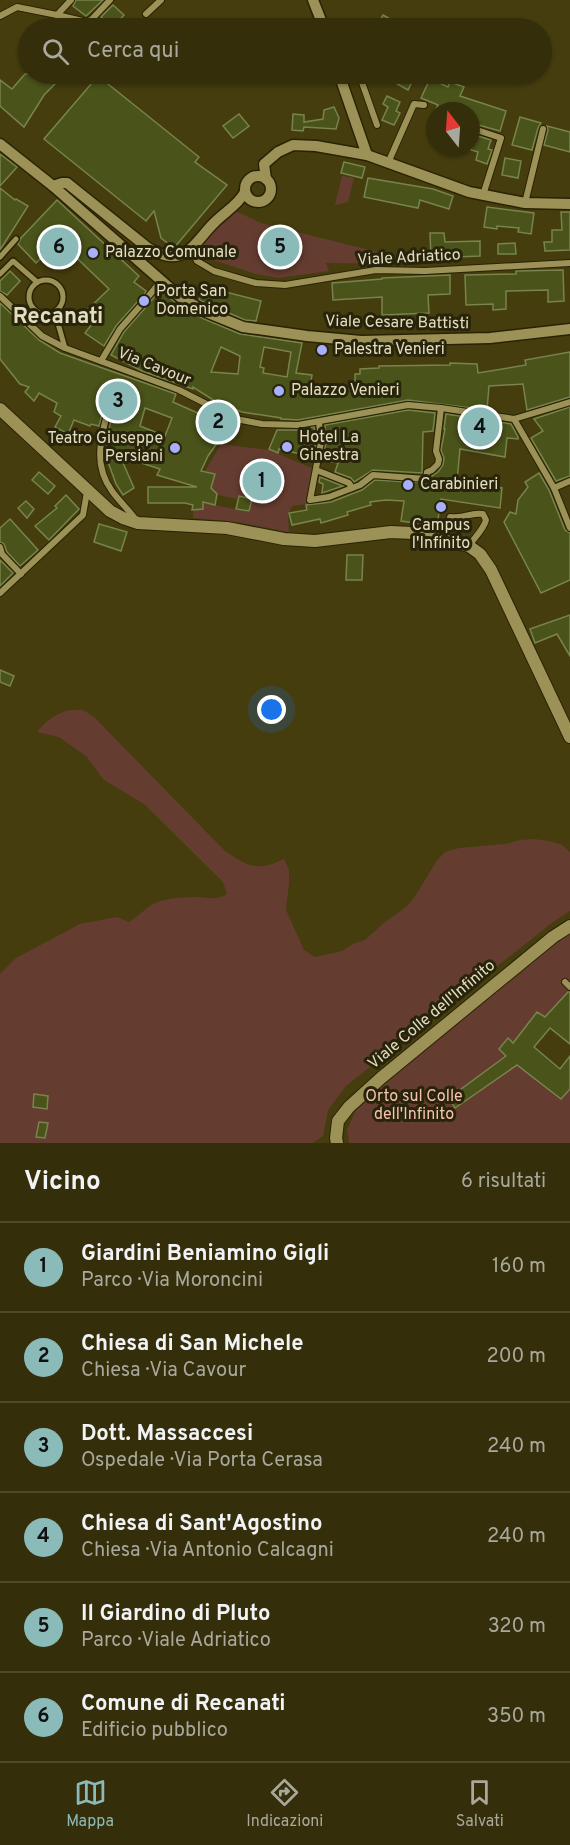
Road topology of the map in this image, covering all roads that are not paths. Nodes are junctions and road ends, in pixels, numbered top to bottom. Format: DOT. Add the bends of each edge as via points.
graph roads {
  1 [pos="71,0"];
  2 [pos="110,0"];
  3 [pos="162,0"];
  4 [pos="313,0"];
  5 [pos="146,14"];
  6 [pos="57,15"];
  7 [pos="0,16"];
  8 [pos="70,18"];
  9 [pos="94,18"];
  10 [pos="320,18"];
  11 [pos="342,84"];
  12 [pos="363,84"];
  13 [pos="424,105"];
  14 [pos="377,125"];
  15 [pos="543,129"];
  16 [pos="480,131"];
  17 [pos="0,144"];
  18 [pos="367,155"];
  19 [pos="388,163"];
  20 [pos="266,179"];
  21 [pos="53,186"];
  22 [pos="248,196"];
  23 [pos="483,196"];
  24 [pos="525,203"];
  25 [pos="570,204"];
  26 [pos="16,239"];
  27 [pos="191,248"];
  28 [pos="0,257"];
  29 [pos="570,263"];
  30 [pos="0,274"];
  31 [pos="161,281"];
  32 [pos="37,282"];
  33 [pos="0,296"];
  34 [pos="147,298"];
  35 [pos="142,304"];
  36 [pos="55,313"];
  37 [pos="570,329"];
  38 [pos="66,348"];
  39 [pos="101,361"];
  40 [pos="570,402"];
  41 [pos="441,408"];
  42 [pos="0,409"];
  43 [pos="106,414"];
  44 [pos="514,419"];
  45 [pos="319,422"];
  46 [pos="316,470"];
  47 [pos="570,481"];
  48 [pos="352,488"];
  49 [pos="554,488"];
  50 [pos="87,492"];
  51 [pos="450,517"];
  52 [pos="138,523"];
  53 [pos="570,528"];
  54 [pos="469,546"];
  55 [pos="0,548"];
  56 [pos="21,574"];
  57 [pos="0,592"];
  58 [pos="570,738"];
  59 [pos="570,926"];
  60 [pos="337,1143"];
  1 -- 6 [label="street"];
  2 -- 9 [label="street"];
  3 -- 5 [label="street"];
  4 -- 10 [label="street"];
  6 -- 7 [label="street" via="17,7"];
  6 -- 8 [label="street"];
  11 -- 18 [label="street"];
  12 -- 14 [label="street"];
  13 -- 19 [label="street" via="414,104"];
  15 -- 24 [label="street"];
  16 -- 23 [label="street" via="501,138"];
  17 -- 21 [label="street, Viale Cesare Battisti"];
  18 -- 19 [label="street"];
  18 -- 20 [label="street" via="294,145 264,164"];
  19 -- 23 [label="street"];
  20 -- 22 [label="street" via="252,177 246,182"];
  20 -- 22 [label="street" via="270,186 268,197 262,201"];
  21 -- 27 [label="street" via="68,183 158,254 173,256"];
  21 -- 31 [label="street, Viale Cesare Battisti"];
  22 -- 27 [label="street"];
  23 -- 24 [label="street"];
  24 -- 25 [label="street"];
  26 -- 28 [label="street"];
  27 -- 29 [label="street, Viale Adriatico" via="197,261 214,271 256,283 285,285 376,270"];
  30 -- 32 [label="street" via="13,261"];
  31 -- 34 [label="street"];
  31 -- 37 [label="street, Viale Cesare Battisti" via="180,297 221,319 243,327 307,336 361,341 490,338"];
  32 -- 36 [label="street" via="51,280 62,289 63,302"];
  32 -- 36 [label="street" via="29,292 30,306 41,315"];
  33 -- 38 [label="street, Via Cavour" via="42,336"];
  35 -- 39 [label="street" via="120,329"];
  36 -- 38 [label="street"];
  38 -- 39 [label="street, Via Cavour"];
  39 -- 45 [label="street, Via Cavour" via="179,390 236,419 262,424"];
  40 -- 44 [label="street"];
  41 -- 44 [label="street, Via Cavour"];
  41 -- 45 [label="street, Via Cavour" via="408,405"];
  41 -- 48 [label="street" via="436,443 438,464 427,472 426,479 374,476"];
  42 -- 50 [label="main road"];
  43 -- 52 [label="street" via="99,447 103,478"];
  44 -- 49 [label="street"];
  45 -- 46 [label="street" via="321,442"];
  46 -- 48 [label="street"];
  46 -- 48 [label="street" via="310,500"];
  47 -- 49 [label="street"];
  49 -- 53 [label="street"];
  50 -- 52 [label="main road" via="110,512"];
  50 -- 56 [label="street" via="83,515"];
  51 -- 54 [label="street" via="462,519 473,513 483,514 485,526"];
  52 -- 54 [label="main road" via="227,528 315,541 413,533"];
  54 -- 58 [label="main road" via="491,570"];
  55 -- 56 [label="street"];
  56 -- 57 [label="street"];
  59 -- 60 [label="main road, Viale Colle dell'Infinito" via="381,1077 338,1121"];
}
